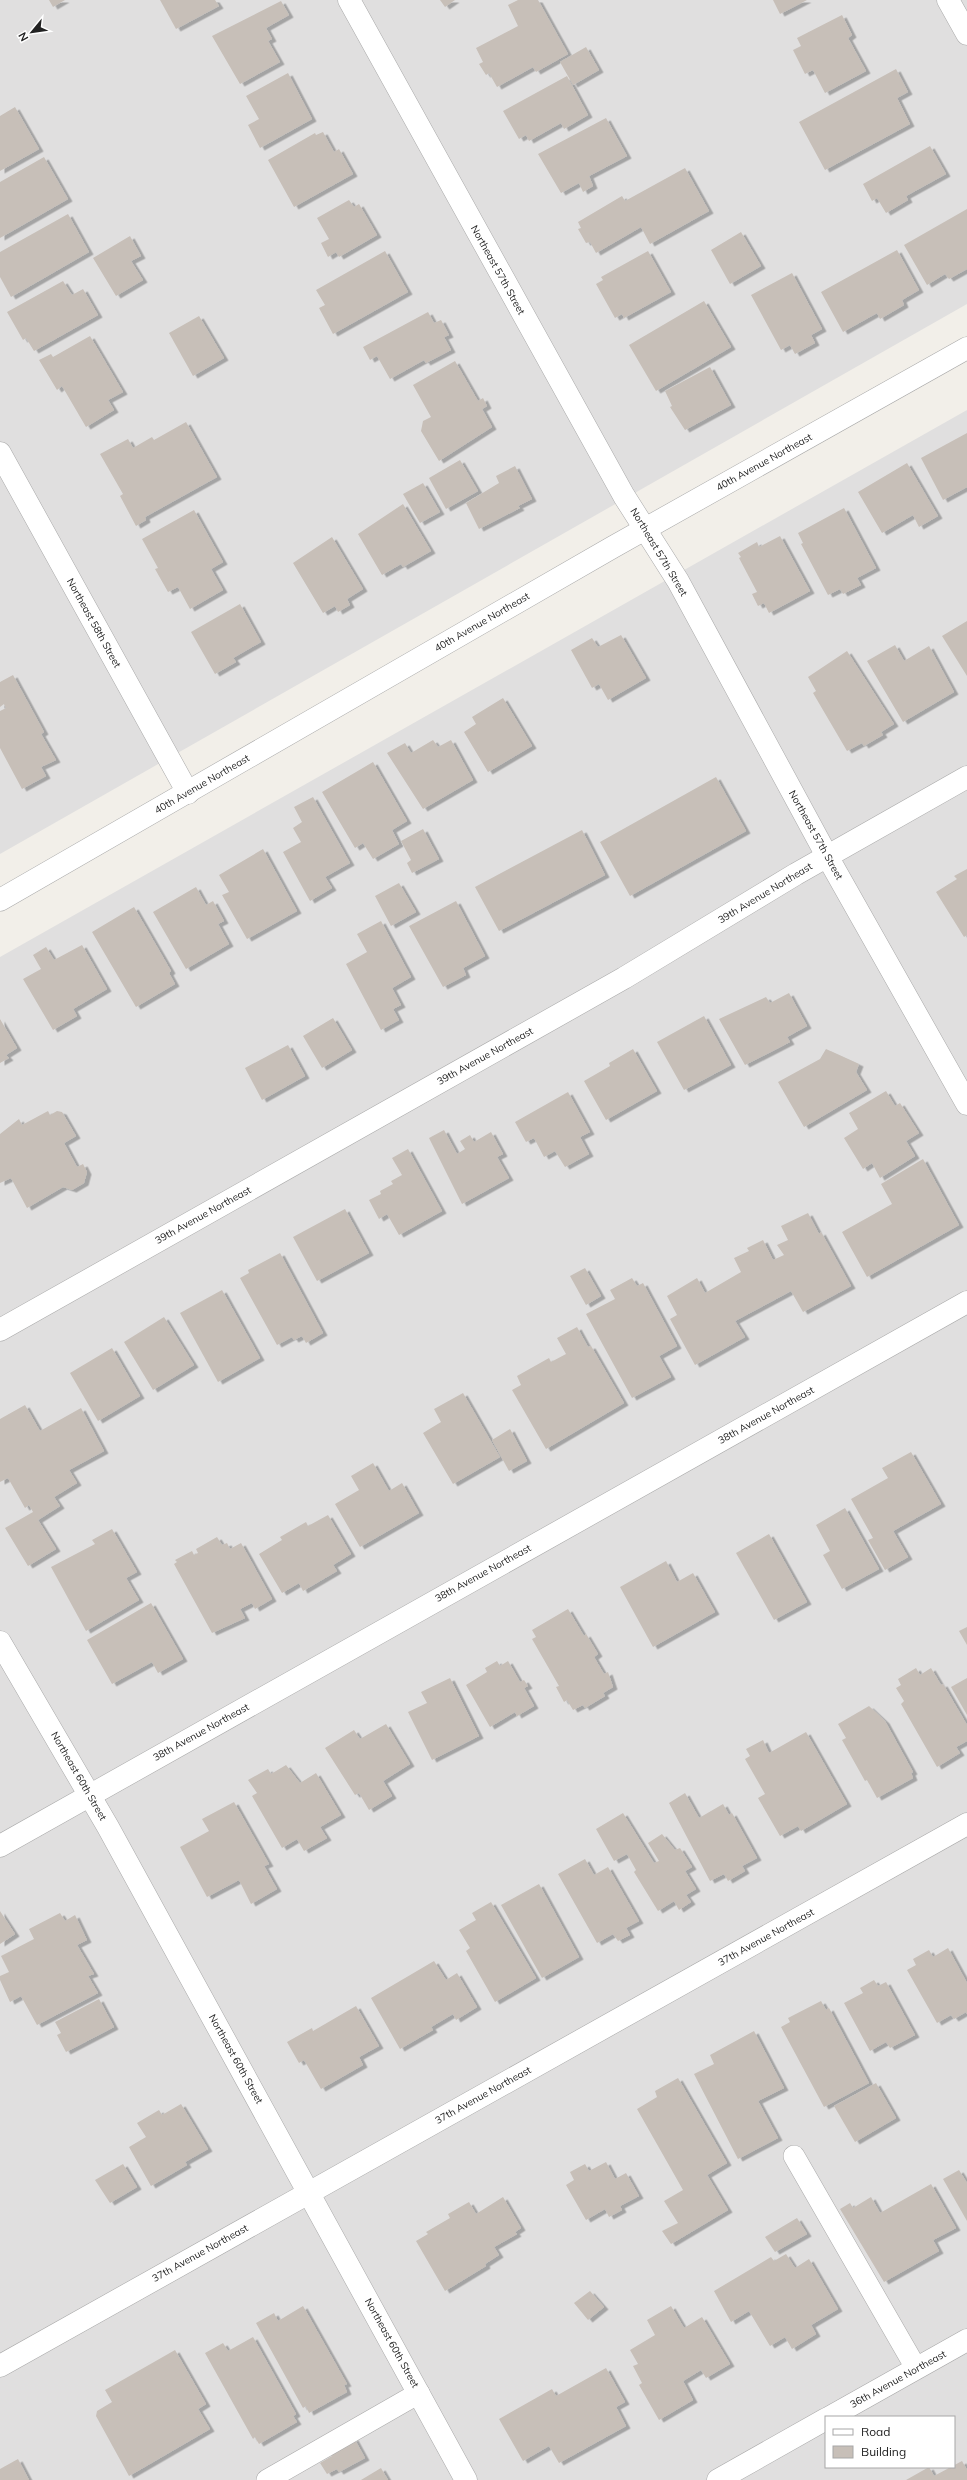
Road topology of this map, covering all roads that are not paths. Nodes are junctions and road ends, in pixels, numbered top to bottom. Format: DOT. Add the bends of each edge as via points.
graph roads {
  1 [pos="349,0"];
  2 [pos="948,0"];
  3 [pos="967,34"];
  4 [pos="967,348"];
  5 [pos="0,453"];
  6 [pos="646,528"];
  7 [pos="967,777"];
  8 [pos="188,793"];
  9 [pos="827,856"];
  10 [pos="0,900"];
  11 [pos="967,1104"];
  12 [pos="967,1302"];
  13 [pos="0,1330"];
  14 [pos="0,1642"];
  15 [pos="90,1794"];
  16 [pos="967,1824"];
  17 [pos="0,1846"];
  18 [pos="794,2156"];
  19 [pos="310,2193"];
  20 [pos="967,2340"];
  21 [pos="0,2366"];
  22 [pos="916,2368"];
  23 [pos="419,2393"];
  24 [pos="832,2416"];
  25 [pos="825,2420"];
  26 [pos="267,2480"];
  27 [pos="466,2480"];
  28 [pos="718,2480"];
  1 -- 6 [label="street, Northeast 57th Street" via="624,496"];
  2 -- 3 [label="street"];
  4 -- 6 [label="street, 40th Avenue Northeast"];
  5 -- 8 [label="street, Northeast 58th Street"];
  6 -- 8 [label="street, 40th Avenue Northeast"];
  6 -- 9 [label="street, Northeast 57th Street"];
  7 -- 9 [label="street, 39th Avenue Northeast"];
  8 -- 10 [label="street, 40th Avenue Northeast"];
  9 -- 11 [label="street, Northeast 57th Street"];
  9 -- 13 [label="street, 39th Avenue Northeast" via="624,978"];
  12 -- 15 [label="street, 38th Avenue Northeast"];
  14 -- 15 [label="street, Northeast 60th Street"];
  15 -- 17 [label="street, 38th Avenue Northeast"];
  15 -- 19 [label="street, Northeast 60th Street"];
  16 -- 19 [label="street, 37th Avenue Northeast"];
  18 -- 22 [label="lane"];
  19 -- 21 [label="street, 37th Avenue Northeast"];
  19 -- 23 [label="street, Northeast 60th Street"];
  20 -- 22 [label="street, 36th Avenue Northeast"];
  22 -- 24 [label="street, 36th Avenue Northeast"];
  23 -- 26 [label="lane"];
  23 -- 27 [label="street, Northeast 60th Street"];
  25 -- 28 [label="street"];
}
